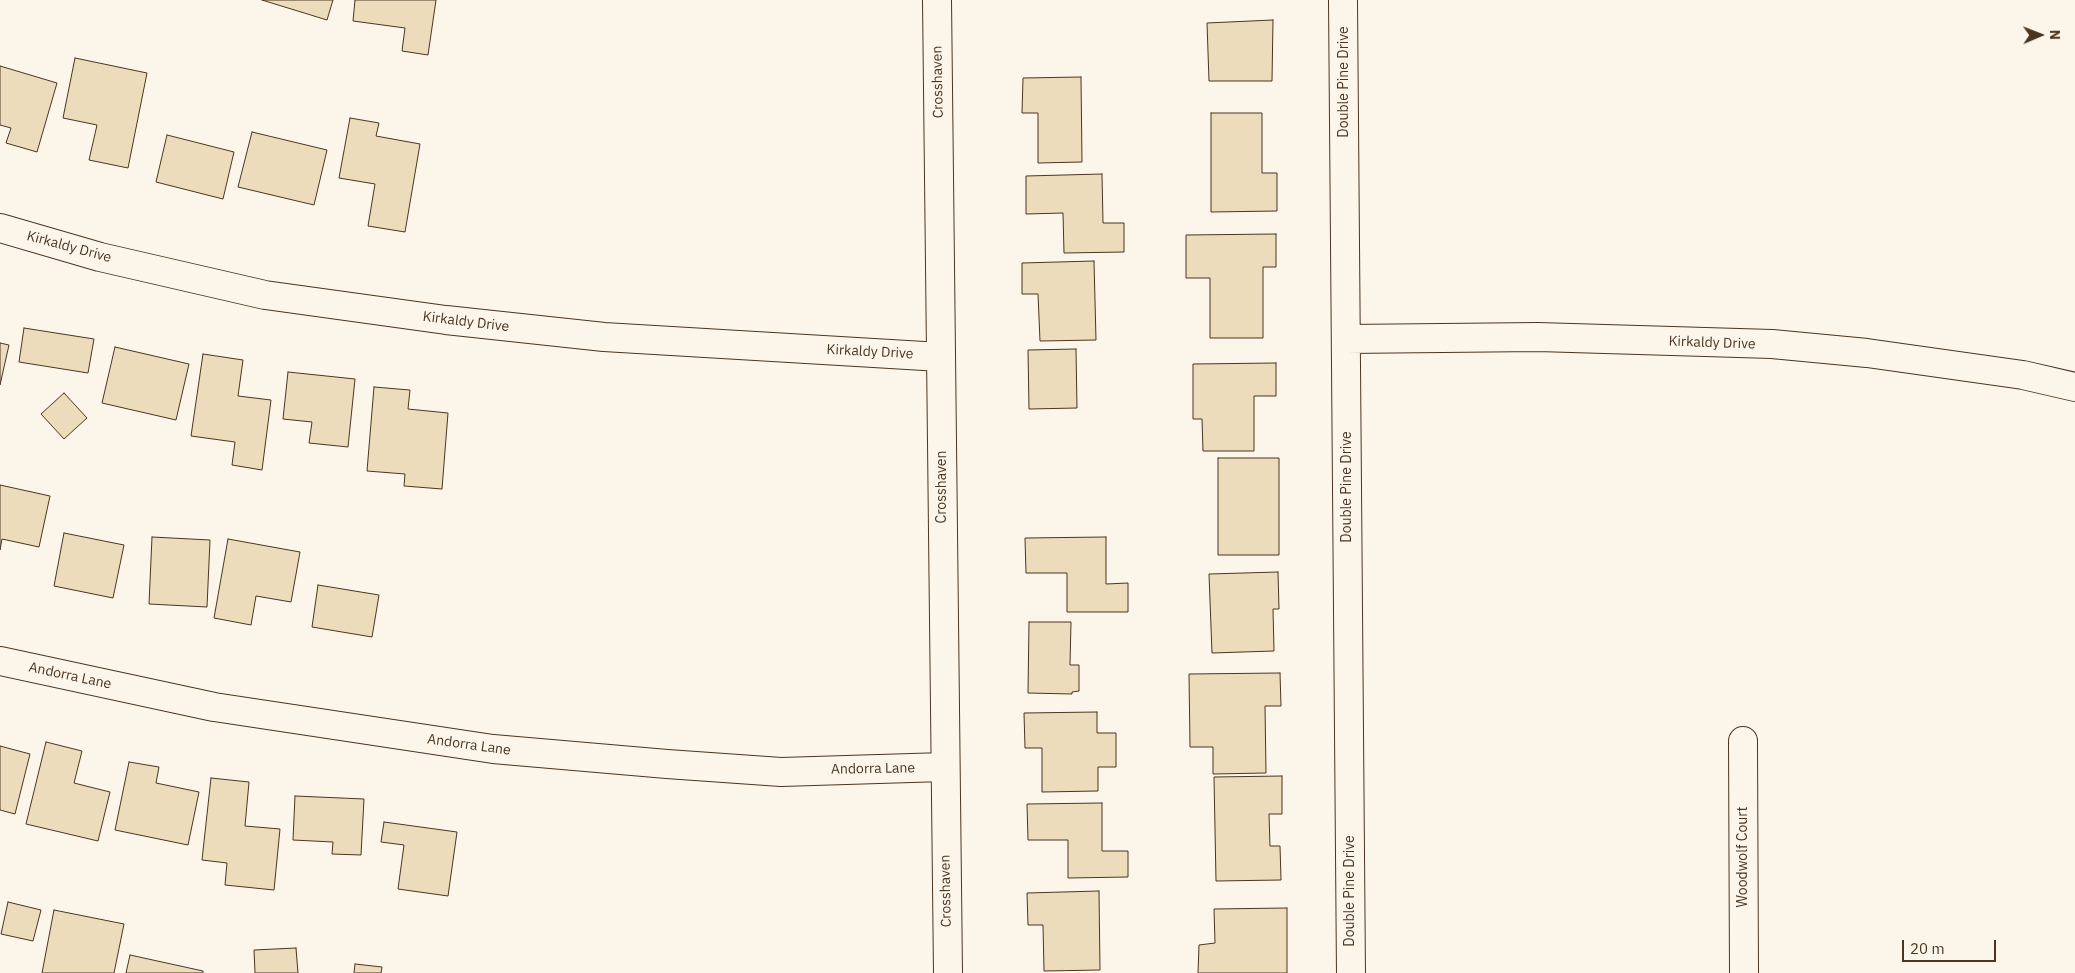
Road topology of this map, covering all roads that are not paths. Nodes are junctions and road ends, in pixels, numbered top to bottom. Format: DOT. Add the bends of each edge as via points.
graph roads {
  1 [pos="937,0"];
  2 [pos="1343,0"];
  3 [pos="0,228"];
  4 [pos="1346,340"];
  5 [pos="941,356"];
  6 [pos="2075,387"];
  7 [pos="0,662"];
  8 [pos="1743,741"];
  9 [pos="944,767"];
  10 [pos="948,973"];
  11 [pos="1351,973"];
  12 [pos="1744,973"];
  1 -- 5 [label="street, Crosshaven"];
  2 -- 4 [label="street, Double Pine Drive"];
  3 -- 5 [label="street, Kirkaldy Drive" via="100,257 284,298 604,337"];
  4 -- 6 [label="street, Kirkaldy Drive" via="1538,338 1772,344 1867,353 2023,375"];
  4 -- 11 [label="street, Double Pine Drive"];
  5 -- 9 [label="street, Crosshaven"];
  7 -- 9 [label="street, Andorra Lane" via="214,707 493,749 781,772"];
  8 -- 12 [label="street, Woodwolf Court"];
  9 -- 10 [label="street, Crosshaven"];
}
